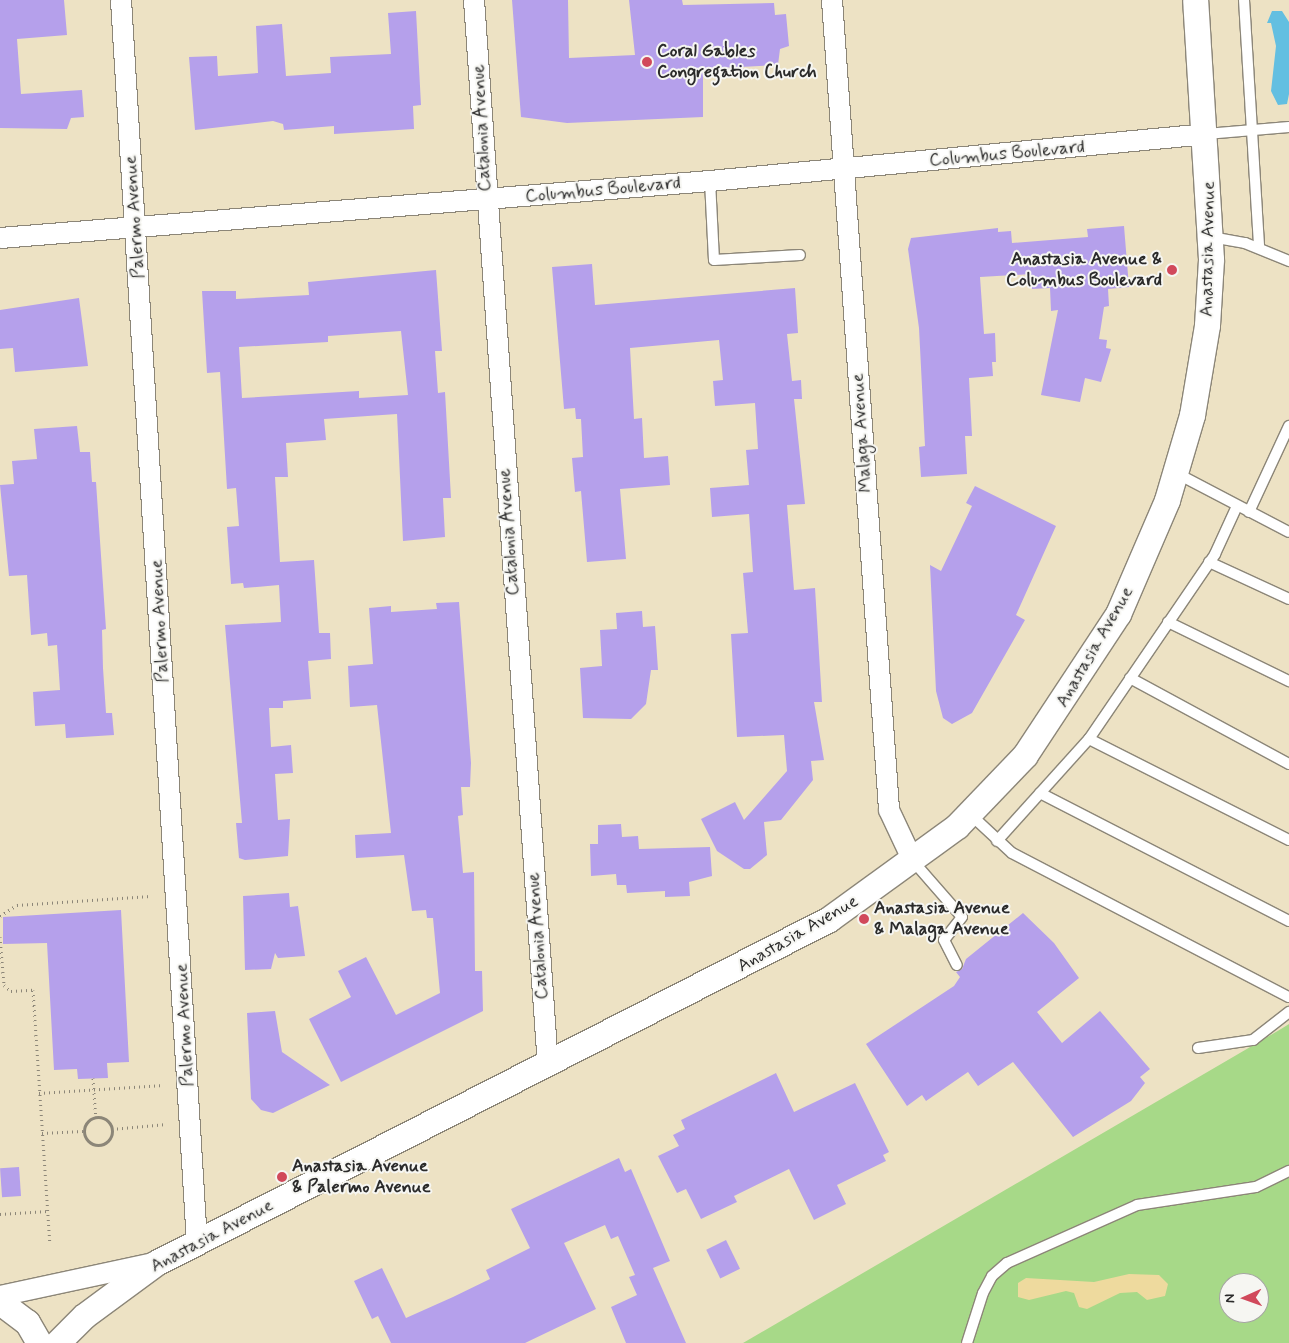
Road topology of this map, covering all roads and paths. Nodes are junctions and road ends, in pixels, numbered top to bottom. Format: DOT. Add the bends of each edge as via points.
graph roads {
  1 [pos="120,0"];
  2 [pos="474,0"];
  3 [pos="832,0"];
  4 [pos="1195,0"];
  5 [pos="1244,0"];
  6 [pos="1289,127"];
  7 [pos="1252,130"];
  8 [pos="1206,134"];
  9 [pos="843,169"];
  10 [pos="710,182"];
  11 [pos="486,200"];
  12 [pos="136,228"];
  13 [pos="1211,237"];
  14 [pos="0,238"];
  15 [pos="1259,247"];
  16 [pos="800,256"];
  17 [pos="1289,261"];
  18 [pos="1289,426"];
  19 [pos="1176,473"];
  20 [pos="1237,506"];
  21 [pos="1249,512"];
  22 [pos="1289,532"];
  23 [pos="1209,562"];
  24 [pos="1289,600"];
  25 [pos="1168,622"];
  26 [pos="1130,678"];
  27 [pos="1289,681"];
  28 [pos="1089,739"];
  29 [pos="1289,764"];
  30 [pos="1040,793"];
  31 [pos="970,814"];
  32 [pos="1289,840"];
  33 [pos="997,841"];
  34 [pos="913,861"];
  35 [pos="151,896"];
  36 [pos="0,916"];
  37 [pos="1289,921"];
  38 [pos="0,937"];
  39 [pos="957,964"];
  40 [pos="1289,996"];
  41 [pos="1289,1012"];
  42 [pos="1198,1048"];
  43 [pos="548,1065"];
  44 [pos="93,1078"];
  45 [pos="164,1085"];
  46 [pos="94,1090"];
  47 [pos="40,1093"];
  48 [pos="96,1117"];
  49 [pos="167,1124"];
  50 [pos="112,1129"];
  51 [pos="83,1131"];
  52 [pos="42,1134"];
  53 [pos="1289,1170"];
  54 [pos="48,1211"];
  55 [pos="0,1214"];
  56 [pos="197,1242"];
  57 [pos="50,1243"];
  58 [pos="156,1263"];
  59 [pos="0,1296"];
  60 [pos="0,1302"];
  61 [pos="39,1343"];
  62 [pos="57,1343"];
  63 [pos="967,1343"];
  1 -- 12 [label="street, Palermo Avenue"];
  2 -- 11 [label="street, Catalonia Avenue"];
  3 -- 9 [label="street, Malaga Avenue"];
  4 -- 8 [label="street, Anastasia Avenue"];
  5 -- 7 [label="lane"];
  6 -- 7 [label="lane"];
  7 -- 8 [label="lane"];
  7 -- 15 [label="lane"];
  8 -- 9 [label="street, Columbus Boulevard"];
  8 -- 13 [label="street, Anastasia Avenue"];
  9 -- 10 [label="street, Columbus Boulevard"];
  9 -- 34 [label="street, Malaga Avenue" via="889,810"];
  10 -- 11 [label="street, Columbus Boulevard"];
  10 -- 16 [label="lane" via="714,260"];
  11 -- 12 [label="street, Columbus Boulevard"];
  11 -- 43 [label="street, Catalonia Avenue"];
  12 -- 14 [label="street, Columbus Boulevard"];
  12 -- 56 [label="street, Palermo Avenue"];
  13 -- 15 [label="lane"];
  13 -- 19 [label="street, Anastasia Avenue" via="1205,338"];
  15 -- 17 [label="lane"];
  18 -- 21 [label="lane"];
  19 -- 20 [label="lane"];
  19 -- 31 [label="street, Anastasia Avenue" via="1144,557 1102,641 1042,733"];
  20 -- 21 [label="lane"];
  20 -- 23 [label="lane"];
  21 -- 22 [label="lane"];
  23 -- 24 [label="lane"];
  23 -- 25 [label="lane"];
  25 -- 26 [label="lane"];
  25 -- 27 [label="lane"];
  26 -- 28 [label="lane"];
  26 -- 29 [label="lane"];
  28 -- 30 [label="lane"];
  28 -- 32 [label="lane"];
  30 -- 33 [label="lane"];
  30 -- 37 [label="lane"];
  31 -- 33 [label="lane"];
  31 -- 34 [label="street, Anastasia Avenue"];
  33 -- 40 [label="lane" via="1012,853"];
  34 -- 39 [label="lane" via="962,917 944,940"];
  34 -- 43 [label="street, Anastasia Avenue" via="788,942"];
  35 -- 36 [label="path" via="17,905"];
  38 -- 47 [label="path" via="4,985 12,991 33,990"];
  41 -- 42 [label="lane" via="1253,1040"];
  43 -- 56 [label="street, Anastasia Avenue"];
  44 -- 46 [label="path"];
  45 -- 46 [label="path"];
  46 -- 47 [label="path"];
  46 -- 48 [label="path"];
  47 -- 52 [label="path"];
  48 -- 50 [label="path" via="108,1120"];
  48 -- 51 [label="path"];
  49 -- 50 [label="path"];
  50 -- 51 [label="path" via="111,1138 100,1146 88,1142"];
  51 -- 52 [label="path"];
  52 -- 54 [label="path"];
  53 -- 63 [label="lane" via="1256,1187 1137,1205 1007,1263 988,1284"];
  54 -- 55 [label="path"];
  54 -- 57 [label="path"];
  56 -- 58 [label="street, Anastasia Avenue"];
  58 -- 59 [label="street"];
  58 -- 62 [label="street, Anastasia Avenue" via="84,1316"];
  60 -- 61 [label="street" via="28,1322"];
}
